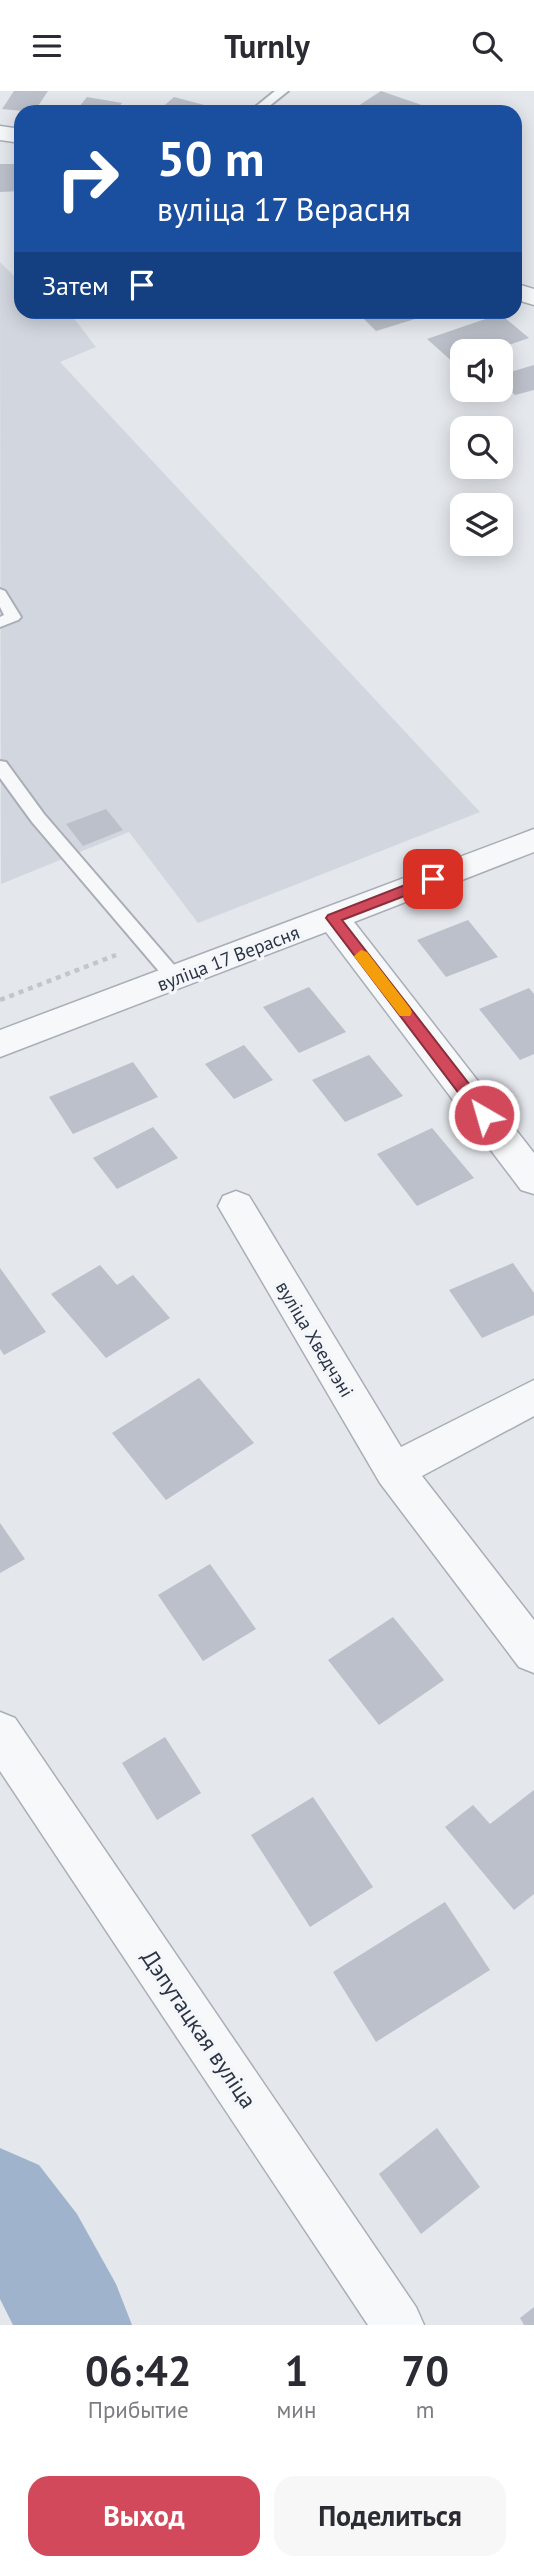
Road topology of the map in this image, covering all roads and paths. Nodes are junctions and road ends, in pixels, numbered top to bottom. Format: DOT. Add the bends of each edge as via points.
graph roads {
  1 [pos="282,91"];
  2 [pos="264,105"];
  3 [pos="0,594"];
  4 [pos="0,622"];
  5 [pos="0,766"];
  6 [pos="534,841"];
  7 [pos="333,918"];
  8 [pos="146,944"];
  9 [pos="175,978"];
  10 [pos="0,1000"];
  11 [pos="0,1044"];
  12 [pos="534,1180"];
  13 [pos="236,1206"];
  14 [pos="534,1398"];
  15 [pos="394,1471"];
  16 [pos="534,1653"];
  17 [pos="0,1734"];
  18 [pos="398,2325"];
  1 -- 2 [label="lane"];
  3 -- 4 [label="lane" via="13,617"];
  5 -- 8 [label="lane" via="38,818"];
  6 -- 7 [label="street, вуліца 17 Верасня"];
  7 -- 9 [label="street, вуліца 17 Верасня"];
  7 -- 12 [label="street"];
  8 -- 9 [label="lane"];
  8 -- 10 [label="path"];
  9 -- 11 [label="street, вуліца 17 Верасня"];
  13 -- 15 [label="street, вуліца Хведчэні"];
  14 -- 15 [label="street"];
  15 -- 16 [label="street, вуліца Хведчэні"];
  17 -- 18 [label="street, Дэпутацкая вуліца"];
}
